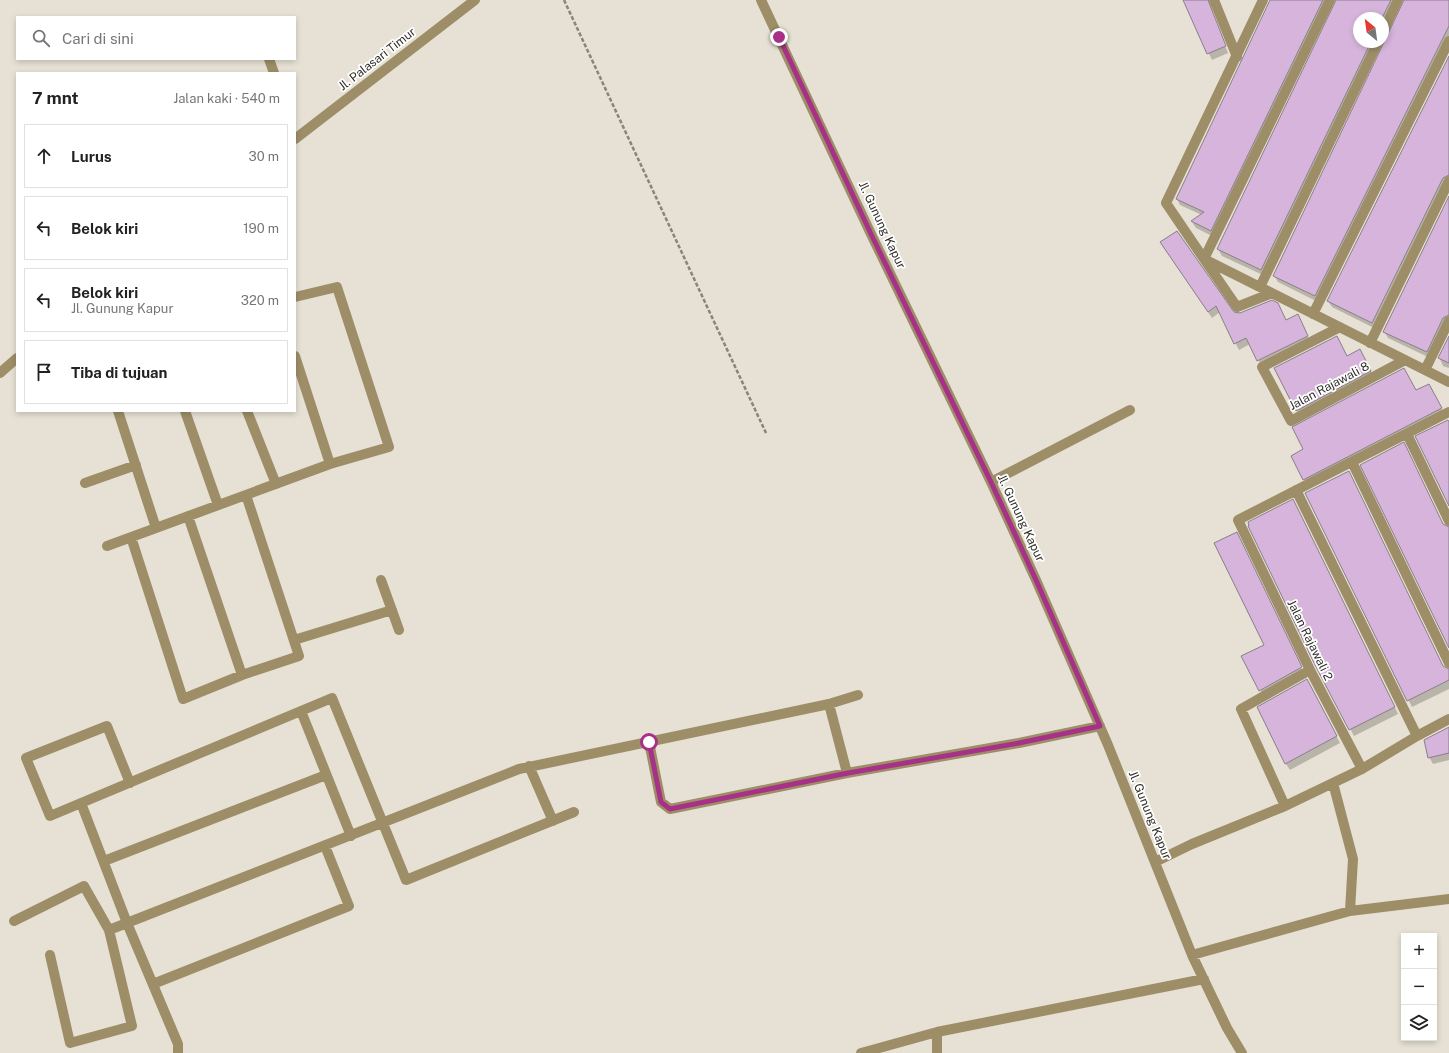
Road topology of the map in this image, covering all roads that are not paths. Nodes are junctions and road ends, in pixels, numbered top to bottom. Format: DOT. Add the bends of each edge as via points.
graph roads {
  1 [pos="475,0"];
  2 [pos="761,0"];
  3 [pos="1214,0"];
  4 [pos="1263,0"];
  5 [pos="1330,0"];
  6 [pos="1398,0"];
  7 [pos="1389,19"];
  8 [pos="1449,41"];
  9 [pos="1375,48"];
  10 [pos="1237,57"];
  11 [pos="269,60"];
  12 [pos="274,72"];
  13 [pos="296,135"];
  14 [pos="1449,181"];
  15 [pos="1204,259"];
  16 [pos="1260,287"];
  17 [pos="1272,293"];
  18 [pos="296,297"];
  19 [pos="1314,314"];
  20 [pos="1449,321"];
  21 [pos="1340,327"];
  22 [pos="1370,343"];
  23 [pos="16,359"];
  24 [pos="296,359"];
  25 [pos="1405,360"];
  26 [pos="1425,370"];
  27 [pos="0,373"];
  28 [pos="1449,382"];
  29 [pos="1130,410"];
  30 [pos="118,412"];
  31 [pos="185,412"];
  32 [pos="247,412"];
  33 [pos="1449,412"];
  34 [pos="1408,434"];
  35 [pos="1352,462"];
  36 [pos="330,464"];
  37 [pos="136,466"];
  38 [pos="991,482"];
  39 [pos="85,483"];
  40 [pos="276,484"];
  41 [pos="1296,490"];
  42 [pos="246,495"];
  43 [pos="218,505"];
  44 [pos="188,516"];
  45 [pos="1449,521"];
  46 [pos="156,528"];
  47 [pos="131,537"];
  48 [pos="107,546"];
  49 [pos="381,580"];
  50 [pos="392,610"];
  51 [pos="399,630"];
  52 [pos="294,640"];
  53 [pos="1449,662"];
  54 [pos="1310,670"];
  55 [pos="242,675"];
  56 [pos="858,695"];
  57 [pos="829,704"];
  58 [pos="301,711"];
  59 [pos="1447,720"];
  60 [pos="1100,726"];
  61 [pos="1417,736"];
  62 [pos="649,742"];
  63 [pos="529,766"];
  64 [pos="1362,769"];
  65 [pos="848,773"];
  66 [pos="326,775"];
  67 [pos="130,783"];
  68 [pos="1333,783"];
  69 [pos="81,803"];
  70 [pos="1285,806"];
  71 [pos="574,812"];
  72 [pos="553,821"];
  73 [pos="383,823"];
  74 [pos="351,836"];
  75 [pos="325,846"];
  76 [pos="104,861"];
  77 [pos="1155,862"];
  78 [pos="1449,899"];
  79 [pos="1350,911"];
  80 [pos="14,921"];
  81 [pos="128,923"];
  82 [pos="109,930"];
  83 [pos="50,955"];
  84 [pos="1192,955"];
  85 [pos="1204,979"];
  86 [pos="153,984"];
  87 [pos="937,1032"];
  88 [pos="178,1053"];
  89 [pos="861,1053"];
  90 [pos="937,1053"];
  91 [pos="1242,1053"];
  1 -- 13 [label="street, Jl. Palasari Timur"];
  2 -- 38 [label="street, Jl. Gunung Kapur"];
  3 -- 10 [label="street"];
  4 -- 10 [label="street"];
  5 -- 15 [label="street"];
  6 -- 7 [label="street"];
  8 -- 19 [label="street"];
  9 -- 16 [label="street"];
  10 -- 15 [label="street" via="1166,203"];
  11 -- 12 [label="street"];
  14 -- 22 [label="street"];
  15 -- 16 [label="street"];
  15 -- 17 [label="street" via="1237,307"];
  16 -- 17 [label="street"];
  17 -- 19 [label="street"];
  18 -- 36 [label="street" via="337,287 389,447"];
  19 -- 21 [label="street"];
  20 -- 26 [label="street"];
  21 -- 22 [label="street"];
  21 -- 25 [label="street, Jalan Rajawali 8" via="1262,367 1291,421"];
  22 -- 25 [label="street"];
  23 -- 27 [label="street"];
  24 -- 36 [label="street"];
  25 -- 26 [label="street"];
  26 -- 28 [label="street"];
  29 -- 38 [label="street"];
  30 -- 37 [label="street"];
  31 -- 43 [label="street"];
  32 -- 40 [label="street"];
  33 -- 34 [label="street"];
  34 -- 35 [label="street"];
  34 -- 45 [label="street"];
  35 -- 41 [label="street"];
  35 -- 53 [label="street"];
  36 -- 40 [label="street"];
  37 -- 39 [label="street"];
  37 -- 46 [label="street"];
  38 -- 60 [label="street, Jl. Gunung Kapur"];
  40 -- 42 [label="street"];
  41 -- 54 [label="street, Jalan Rajawali 2" via="1238,520"];
  41 -- 61 [label="street"];
  42 -- 43 [label="street"];
  42 -- 52 [label="street"];
  43 -- 44 [label="street"];
  44 -- 46 [label="street"];
  44 -- 55 [label="street"];
  46 -- 47 [label="street"];
  47 -- 48 [label="street"];
  47 -- 55 [label="street" via="183,699"];
  49 -- 50 [label="street"];
  50 -- 51 [label="street"];
  50 -- 52 [label="street"];
  52 -- 55 [label="street" via="299,656"];
  54 -- 64 [label="street, Jalan Rajawali 2"];
  54 -- 70 [label="street" via="1241,709"];
  56 -- 57 [label="street"];
  57 -- 62 [label="street"];
  57 -- 65 [label="street"];
  58 -- 66 [label="street"];
  58 -- 67 [label="street"];
  58 -- 73 [label="street" via="332,698"];
  59 -- 61 [label="street"];
  60 -- 65 [label="street"];
  60 -- 77 [label="street, Jl. Gunung Kapur"];
  61 -- 64 [label="street"];
  62 -- 63 [label="street"];
  62 -- 65 [label="street" via="661,802 670,809"];
  63 -- 72 [label="street"];
  63 -- 73 [label="street"];
  64 -- 68 [label="street"];
  66 -- 74 [label="street"];
  66 -- 76 [label="street"];
  67 -- 69 [label="street"];
  67 -- 69 [label="street" via="107,726 26,758 50,816"];
  68 -- 70 [label="street"];
  68 -- 79 [label="street" via="1353,859"];
  69 -- 76 [label="street"];
  70 -- 77 [label="street"];
  71 -- 72 [label="street"];
  72 -- 73 [label="street" via="406,880"];
  73 -- 74 [label="street"];
  74 -- 75 [label="street"];
  75 -- 81 [label="street"];
  75 -- 86 [label="street" via="349,906"];
  76 -- 81 [label="street"];
  77 -- 84 [label="street, Jl. Gunung Kapur"];
  78 -- 79 [label="street"];
  79 -- 84 [label="street"];
  80 -- 82 [label="street" via="84,886"];
  81 -- 82 [label="street"];
  81 -- 86 [label="street"];
  82 -- 83 [label="street" via="132,1026 70,1043"];
  84 -- 85 [label="street, Jl. Gunung Kapur"];
  85 -- 87 [label="street"];
  85 -- 91 [label="street, Jl. Gunung Kapur"];
  86 -- 88 [label="street" via="178,1044"];
  87 -- 89 [label="street"];
  87 -- 90 [label="street"];
}
